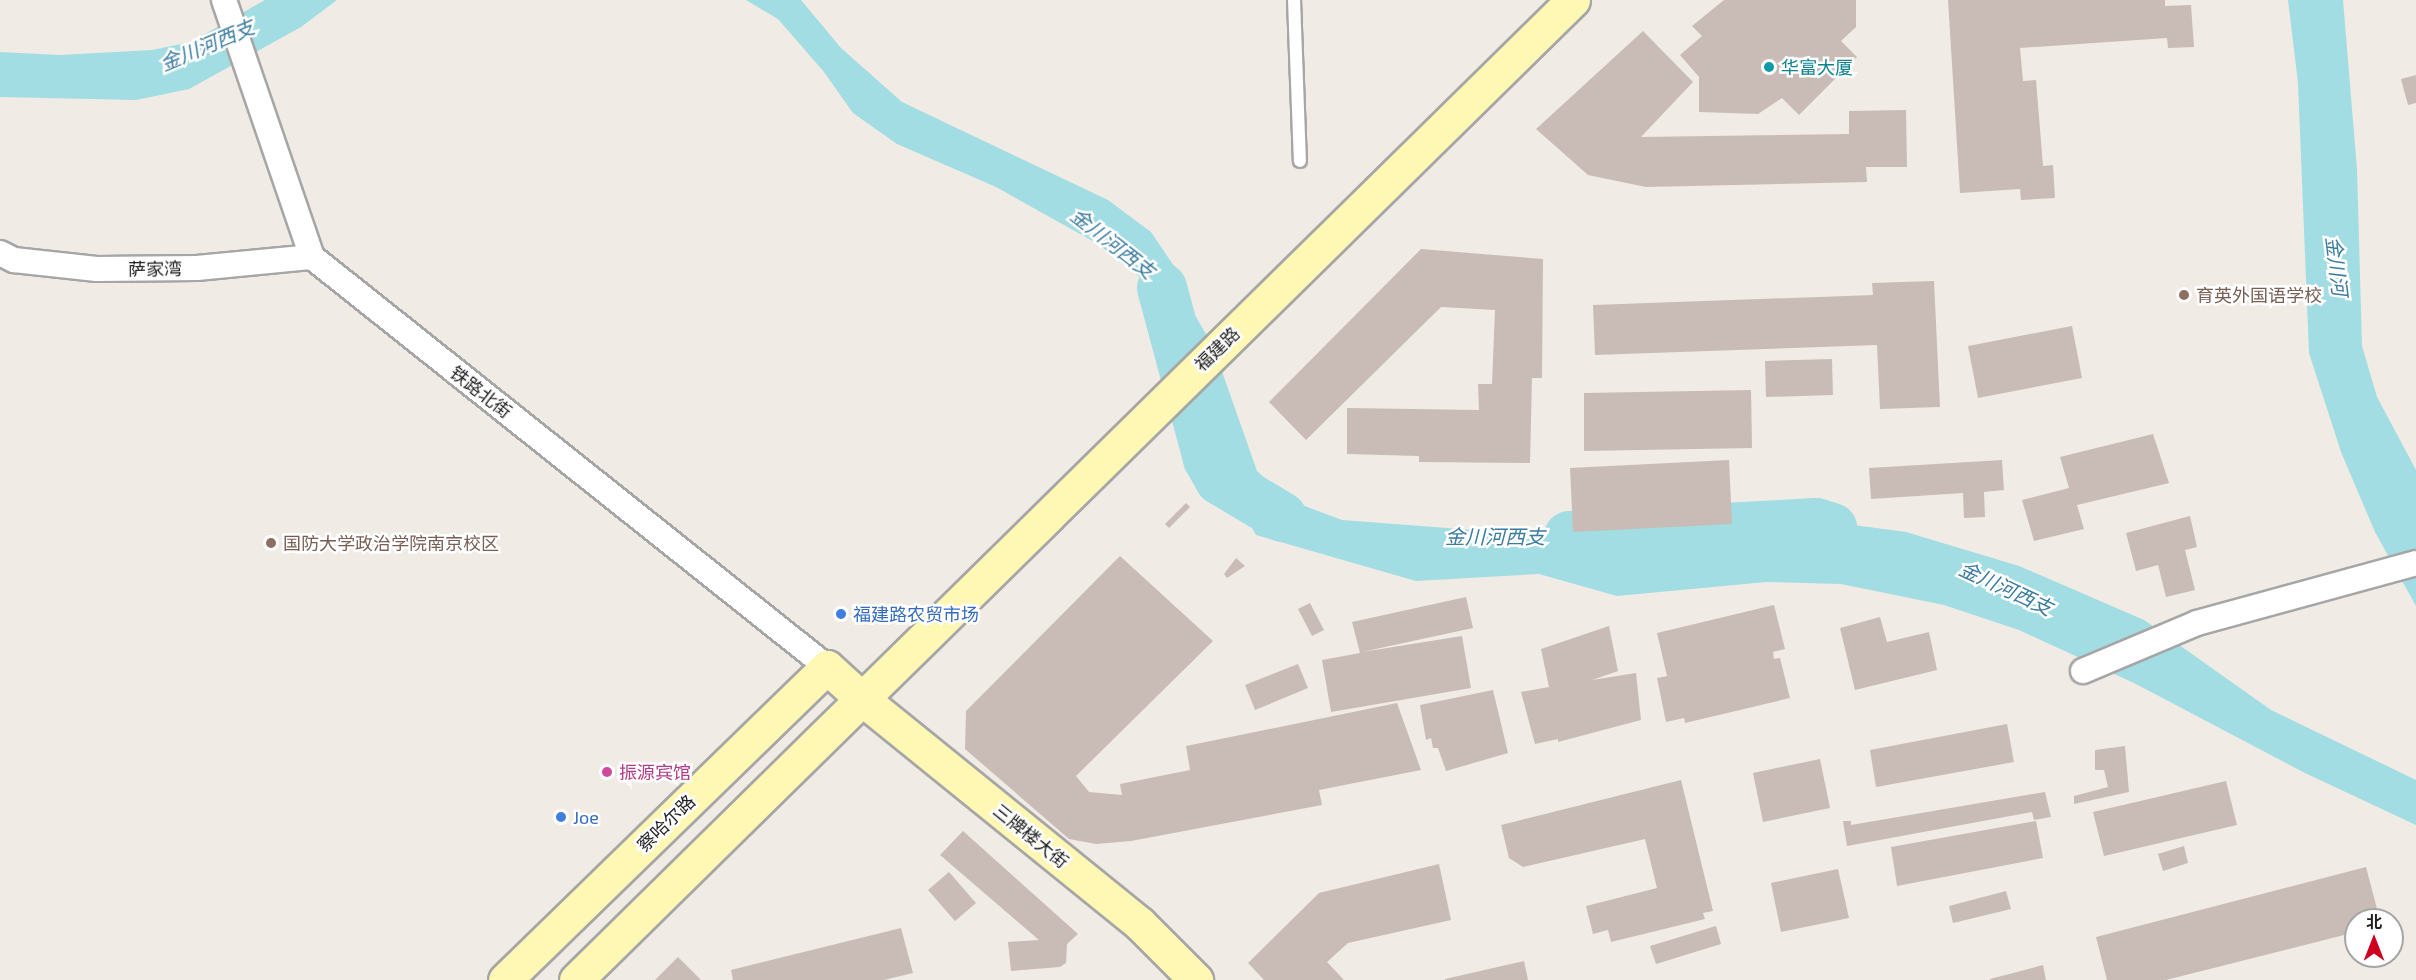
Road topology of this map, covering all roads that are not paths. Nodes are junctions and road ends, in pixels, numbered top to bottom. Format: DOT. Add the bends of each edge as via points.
graph roads {
  1 [pos="224,0"];
  2 [pos="1294,0"];
  3 [pos="1573,0"];
  4 [pos="1300,161"];
  5 [pos="0,253"];
  6 [pos="312,257"];
  7 [pos="2416,563"];
  8 [pos="827,667"];
  9 [pos="2083,671"];
  10 [pos="861,698"];
  11 [pos="505,980"];
  12 [pos="576,980"];
  13 [pos="1196,980"];
  1 -- 6 [label="street"];
  2 -- 4 [label="lane"];
  3 -- 10 [label="main road, 福建路"];
  5 -- 6 [label="street, 萨家湾" via="14,260 97,269 197,268"];
  6 -- 8 [label="street, 铁路北街"];
  7 -- 9 [label="street" via="2197,623"];
  8 -- 10 [label="main road, 铁路北街"];
  8 -- 11 [label="main road, 察哈尔路"];
  10 -- 12 [label="main road"];
  10 -- 13 [label="main road, 三牌楼大街" via="1139,923"];
}
